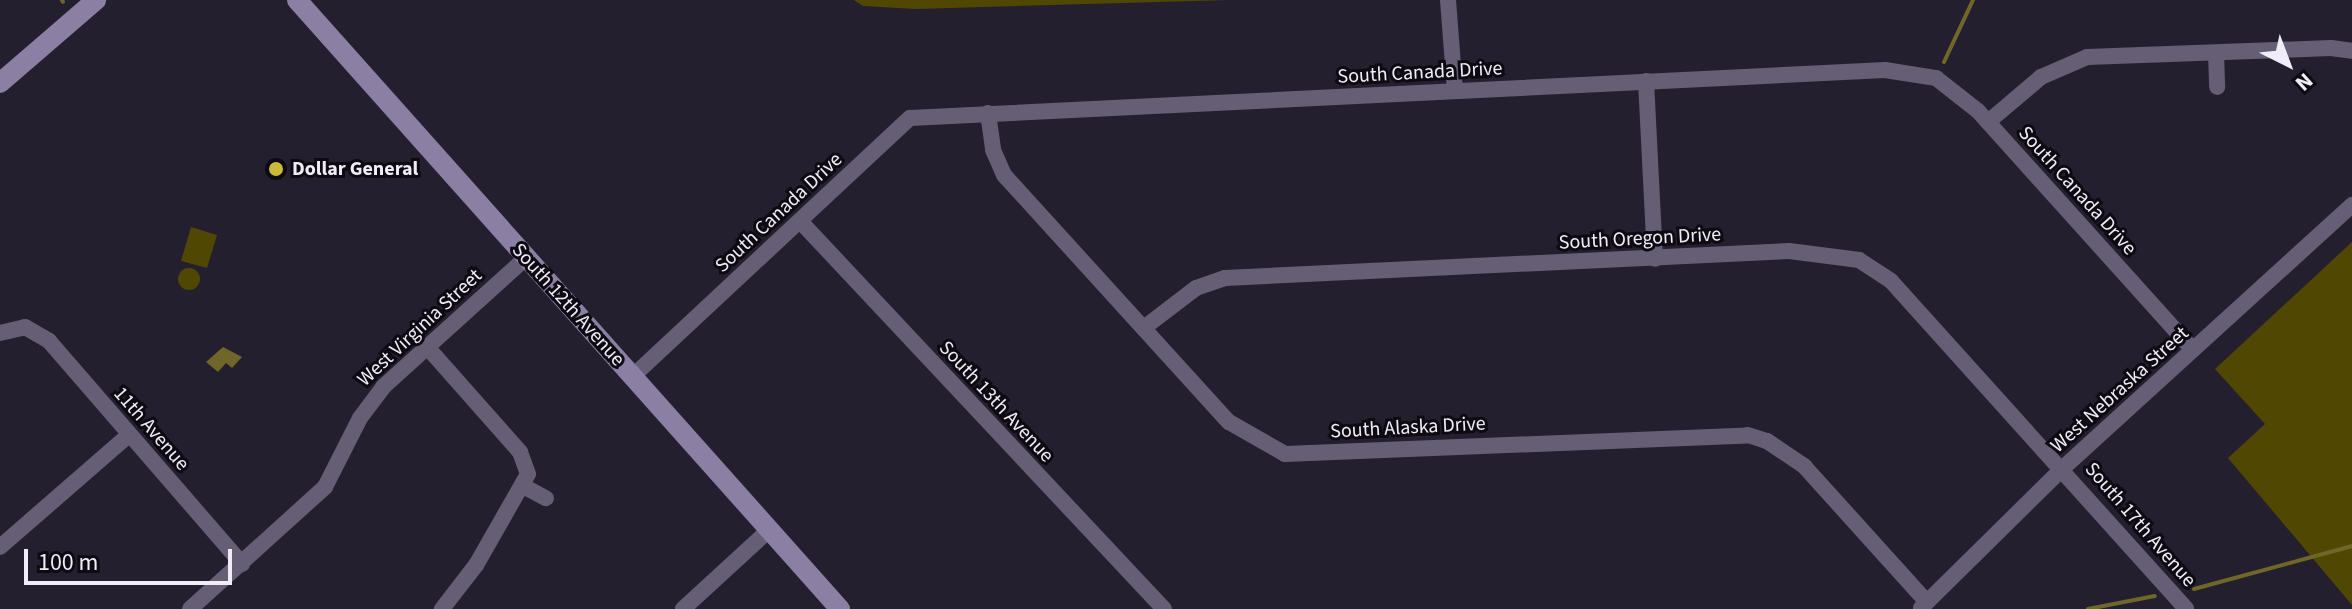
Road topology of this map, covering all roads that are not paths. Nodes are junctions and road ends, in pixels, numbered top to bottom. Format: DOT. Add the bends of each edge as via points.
graph roads {
  1 [pos="96,0"];
  2 [pos="297,0"];
  3 [pos="1448,0"];
  4 [pos="2352,51"];
  5 [pos="2216,53"];
  6 [pos="1646,81"];
  7 [pos="0,83"];
  8 [pos="2217,87"];
  9 [pos="1455,91"];
  10 [pos="988,113"];
  11 [pos="1988,122"];
  12 [pos="2352,205"];
  13 [pos="800,221"];
  14 [pos="526,258"];
  15 [pos="1655,259"];
  16 [pos="1145,327"];
  17 [pos="0,333"];
  18 [pos="428,348"];
  19 [pos="2193,350"];
  20 [pos="632,377"];
  21 [pos="129,435"];
  22 [pos="2063,468"];
  23 [pos="525,480"];
  24 [pos="546,498"];
  25 [pos="769,530"];
  26 [pos="0,547"];
  27 [pos="242,564"];
  28 [pos="1923,605"];
  29 [pos="190,609"];
  30 [pos="442,609"];
  31 [pos="683,609"];
  32 [pos="840,609"];
  33 [pos="1164,609"];
  34 [pos="2186,609"];
  1 -- 7 [label="main road"];
  2 -- 14 [label="main road, South 12th Avenue"];
  3 -- 9 [label="street"];
  4 -- 5 [label="street"];
  5 -- 8 [label="street"];
  5 -- 11 [label="street" via="2087,57 2041,77"];
  6 -- 9 [label="street, South Canada Drive"];
  6 -- 11 [label="street, South Canada Drive" via="1914,71 1936,78"];
  6 -- 15 [label="street"];
  9 -- 10 [label="street, South Canada Drive"];
  10 -- 13 [label="street, South Canada Drive" via="910,118"];
  10 -- 16 [label="street, South Alaska Drive" via="993,150 1004,175"];
  11 -- 19 [label="street, South Canada Drive"];
  12 -- 19 [label="street, West Nebraska Street"];
  13 -- 20 [label="street, South Canada Drive"];
  13 -- 33 [label="street, South 13th Avenue"];
  14 -- 18 [label="street, West Virginia Street"];
  14 -- 20 [label="main road, South 12th Avenue"];
  15 -- 16 [label="street, South Oregon Drive" via="1225,278 1196,288"];
  15 -- 22 [label="street, South Oregon Drive" via="1789,251 1859,260 1891,281"];
  16 -- 28 [label="street, South Alaska Drive" via="1229,422 1285,454 1731,432 1767,441 1804,466"];
  17 -- 21 [label="street, 11th Avenue" via="22,323 49,341"];
  18 -- 23 [label="street" via="520,452"];
  18 -- 27 [label="street, West Virginia Street" via="372,400 325,487"];
  19 -- 22 [label="street, West Nebraska Street"];
  20 -- 25 [label="main road, South 12th Avenue"];
  21 -- 26 [label="street"];
  21 -- 27 [label="street, 11th Avenue"];
  22 -- 28 [label="street, West Nebraska Street"];
  22 -- 34 [label="street, South 17th Avenue"];
  23 -- 24 [label="street"];
  23 -- 30 [label="street" via="460,589"];
  25 -- 31 [label="street"];
  25 -- 32 [label="main road, South 12th Avenue"];
  27 -- 29 [label="street, West Virginia Street"];
}
